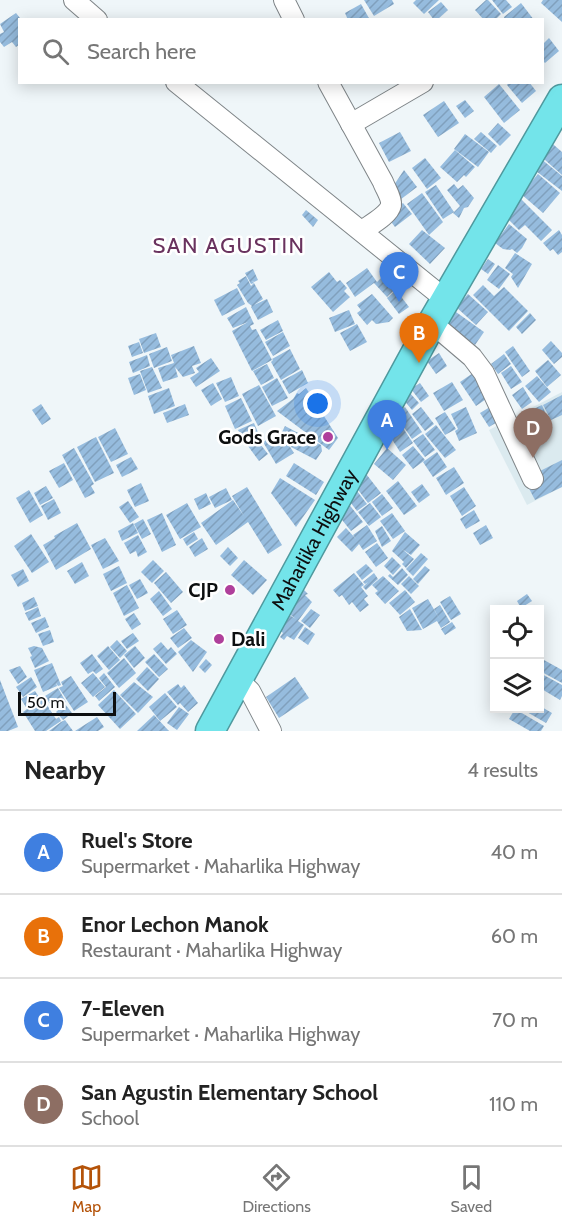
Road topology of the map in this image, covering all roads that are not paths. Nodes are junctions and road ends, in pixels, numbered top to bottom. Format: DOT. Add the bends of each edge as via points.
graph roads {
  1 [pos="74,0"];
  2 [pos="284,0"];
  3 [pos="95,18"];
  4 [pos="293,18"];
  5 [pos="178,84"];
  6 [pos="329,84"];
  7 [pos="420,84"];
  8 [pos="562,99"];
  9 [pos="351,124"];
  10 [pos="362,231"];
  11 [pos="439,311"];
  12 [pos="533,479"];
  13 [pos="238,680"];
  14 [pos="210,731"];
  15 [pos="271,731"];
  1 -- 3 [label="street"];
  2 -- 4 [label="street"];
  5 -- 10 [label="street"];
  6 -- 9 [label="street"];
  7 -- 9 [label="street"];
  8 -- 11 [label="highway, Maharlika Highway"];
  9 -- 10 [label="street" via="391,206"];
  10 -- 11 [label="street"];
  11 -- 12 [label="street" via="483,374"];
  11 -- 13 [label="highway, Maharlika Highway"];
  13 -- 14 [label="highway, Maharlika Highway"];
  13 -- 15 [label="street" via="250,691"];
}
